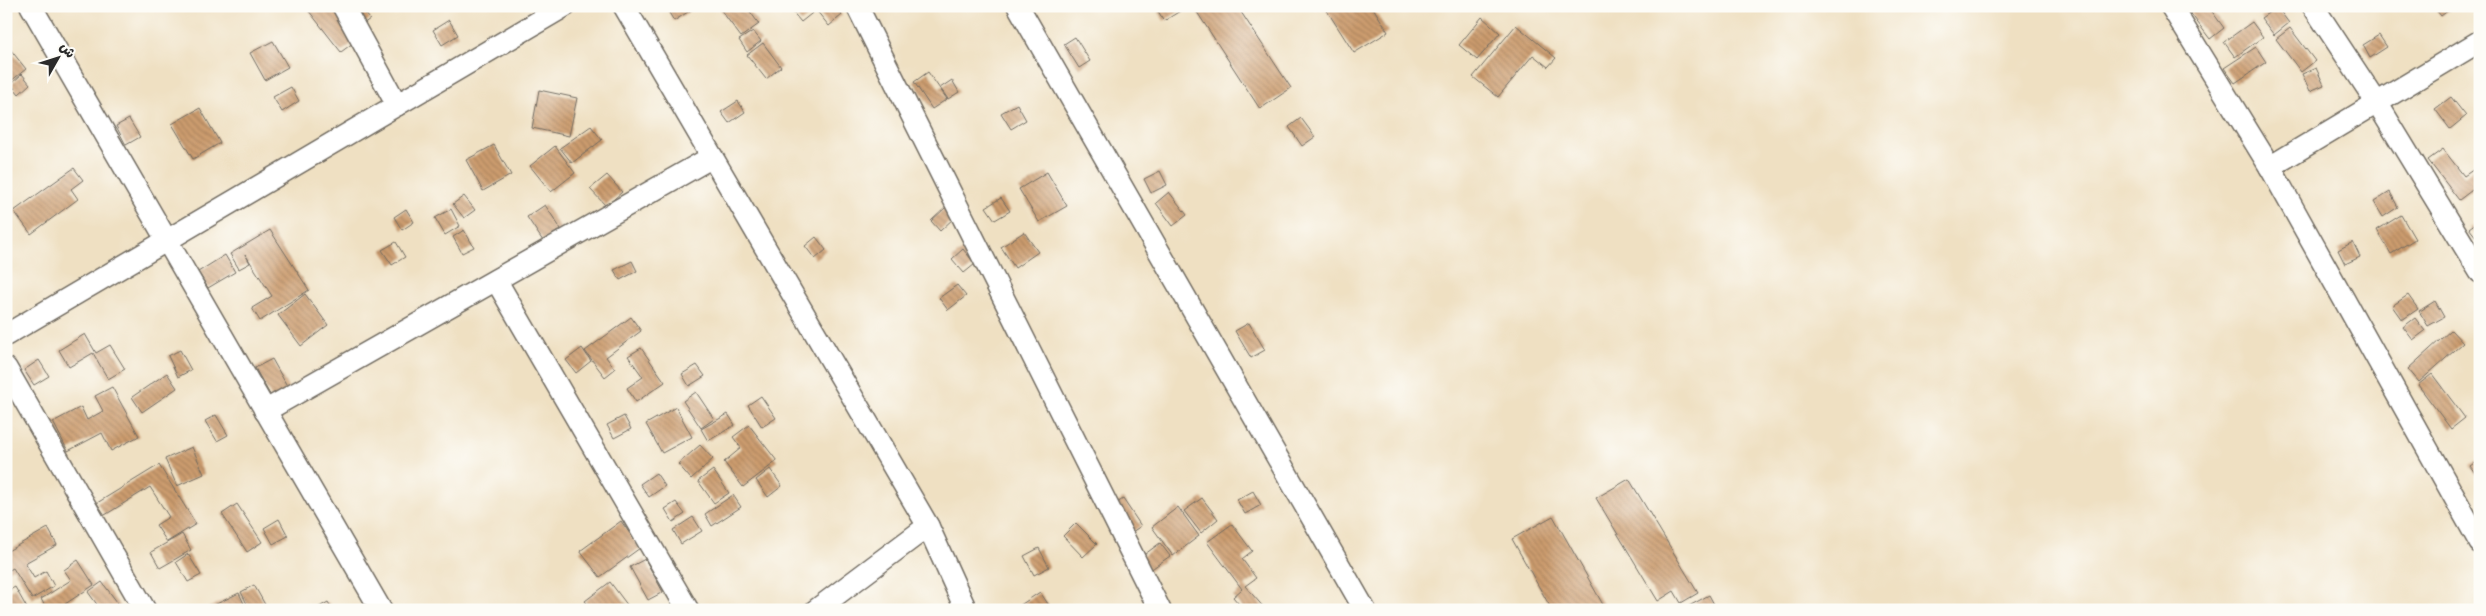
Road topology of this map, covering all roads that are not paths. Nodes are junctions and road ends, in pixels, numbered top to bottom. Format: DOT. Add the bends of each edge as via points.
graph roads {
  1 [pos="31,6"];
  2 [pos="342,6"];
  3 [pos="566,6"];
  4 [pos="624,6"];
  5 [pos="857,6"];
  6 [pos="1018,6"];
  7 [pos="2171,6"];
  8 [pos="2313,6"];
  9 [pos="2480,41"];
  10 [pos="2377,103"];
  11 [pos="397,105"];
  12 [pos="712,157"];
  13 [pos="2270,167"];
  14 [pos="166,240"];
  15 [pos="2480,272"];
  16 [pos="496,280"];
  17 [pos="6,335"];
  18 [pos="6,368"];
  19 [pos="265,411"];
  20 [pos="928,526"];
  21 [pos="2480,543"];
  22 [pos="378,609"];
  23 [pos="145,610"];
  24 [pos="688,610"];
  25 [pos="816,610"];
  26 [pos="966,610"];
  27 [pos="1160,610"];
  28 [pos="1365,610"];
  1 -- 14 [label="street"];
  2 -- 11 [label="street"];
  3 -- 11 [label="street"];
  4 -- 12 [label="street"];
  5 -- 27 [label="street"];
  6 -- 28 [label="street"];
  7 -- 13 [label="street"];
  8 -- 10 [label="street"];
  9 -- 10 [label="street"];
  10 -- 13 [label="street"];
  10 -- 15 [label="street"];
  11 -- 14 [label="street"];
  12 -- 16 [label="street"];
  12 -- 20 [label="street"];
  13 -- 21 [label="street"];
  14 -- 17 [label="street"];
  14 -- 19 [label="street"];
  16 -- 19 [label="street"];
  16 -- 24 [label="street"];
  18 -- 23 [label="street"];
  19 -- 22 [label="street"];
  20 -- 25 [label="street"];
  20 -- 26 [label="street"];
}
